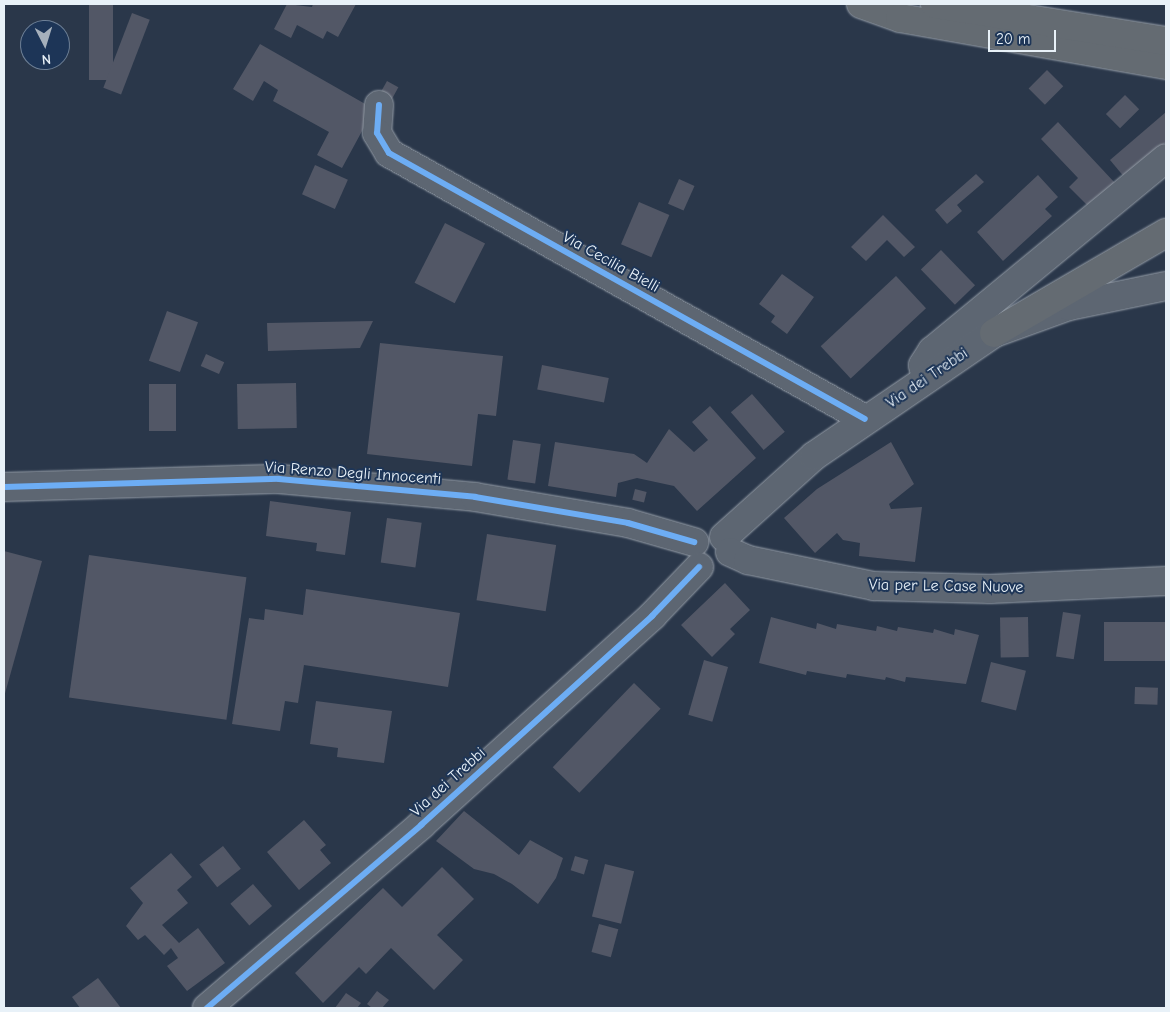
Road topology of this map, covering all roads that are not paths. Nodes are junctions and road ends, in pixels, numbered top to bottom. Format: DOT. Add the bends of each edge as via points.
graph roads {
  1 [pos="861,4"];
  2 [pos="935,4"];
  3 [pos="1166,41"];
  4 [pos="1166,65"];
  5 [pos="379,105"];
  6 [pos="1166,158"];
  7 [pos="1166,233"];
  8 [pos="1166,286"];
  9 [pos="994,334"];
  10 [pos="926,379"];
  11 [pos="865,419"];
  12 [pos="4,487"];
  13 [pos="727,545"];
  14 [pos="697,555"];
  15 [pos="1166,581"];
  16 [pos="207,1008"];
  1 -- 4 [label="highway" via="900,18"];
  2 -- 3 [label="highway"];
  5 -- 11 [label="street, Via Cecilia Bielli" via="377,133 388,153"];
  6 -- 10 [label="street" via="932,351 923,364"];
  7 -- 9 [label="highway"];
  8 -- 9 [label="street, Via dei Trebbi" via="1069,306"];
  9 -- 10 [label="street, Via dei Trebbi"];
  10 -- 11 [label="street, Via dei Trebbi"];
  11 -- 13 [label="street, Via dei Trebbi" via="814,456"];
  12 -- 14 [label="street, Via Renzo Degli Innocenti" via="279,479 475,497 628,523"];
  13 -- 14 [label="street, Via Renzo Degli Innocenti" via="726,564 716,570"];
  13 -- 15 [label="street, Via per Le Case Nuove" via="748,560 874,586 990,589"];
  14 -- 16 [label="street, Via dei Trebbi" via="652,616 428,819"];
}
